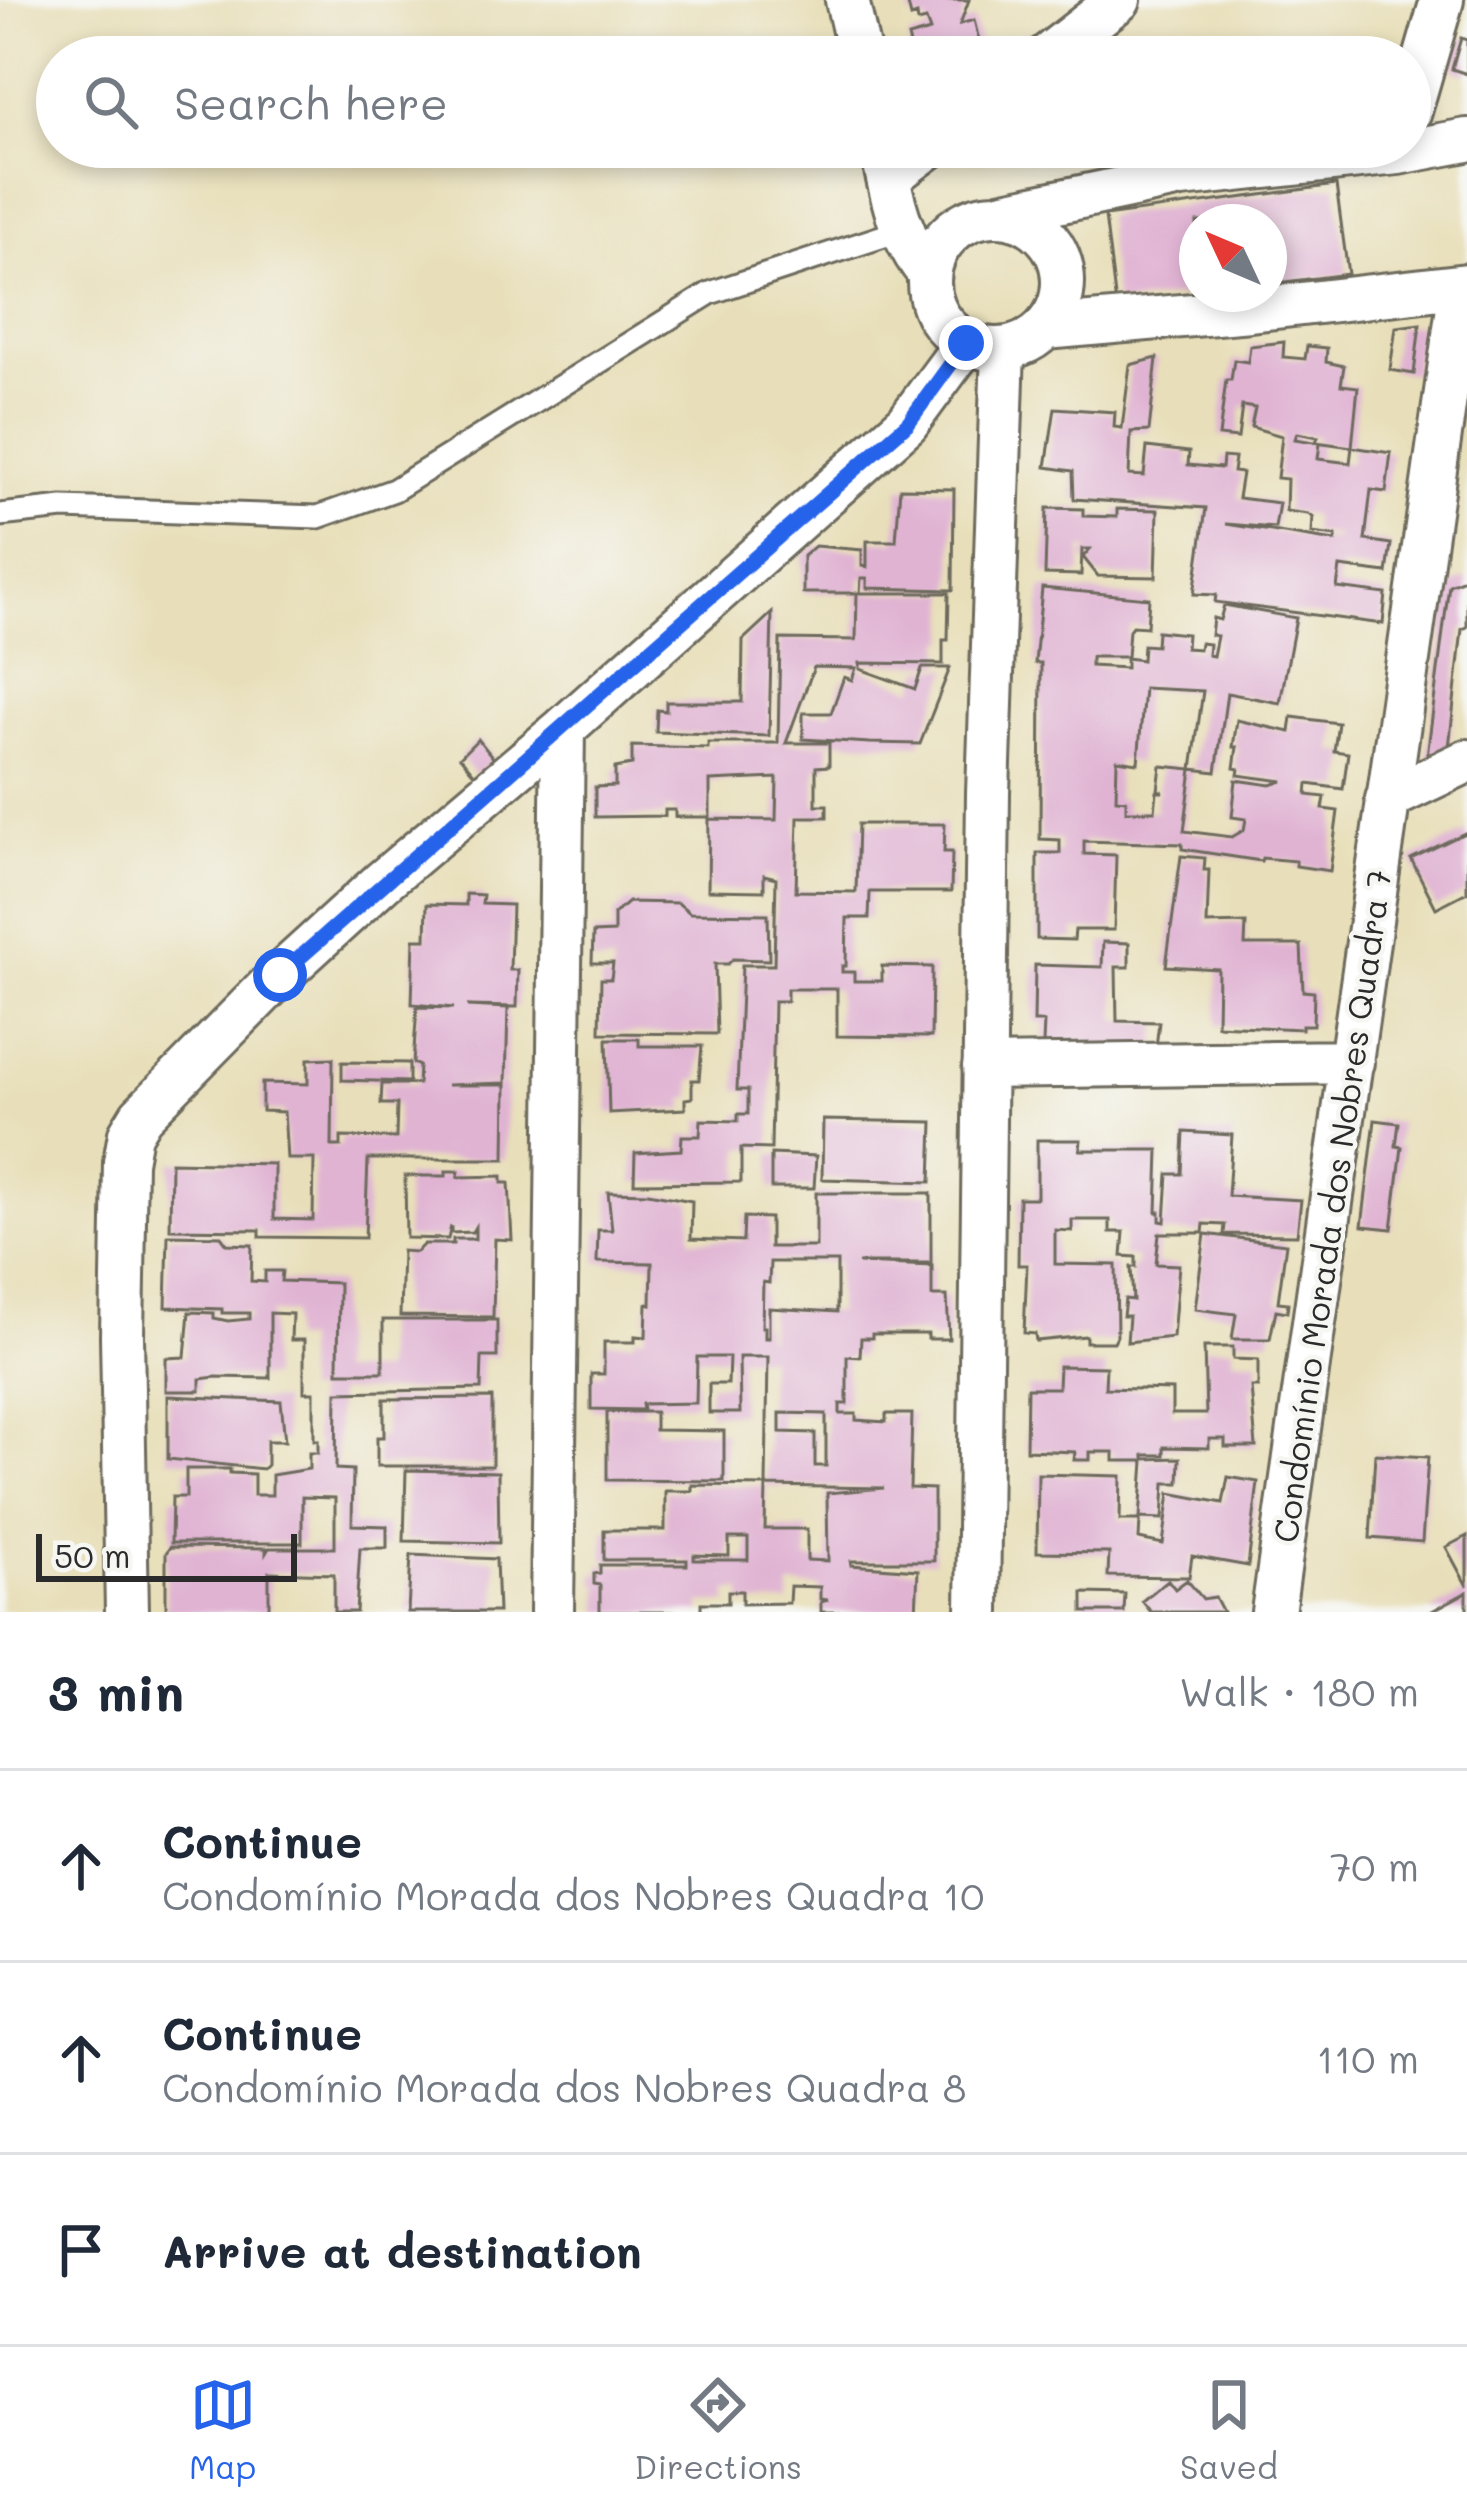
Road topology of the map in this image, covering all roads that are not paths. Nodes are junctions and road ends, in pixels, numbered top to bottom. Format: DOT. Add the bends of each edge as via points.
graph roads {
  1 [pos="847,0"];
  2 [pos="1119,0"];
  3 [pos="1442,0"];
  4 [pos="855,36"];
  5 [pos="1073,36"];
  6 [pos="1431,38"];
  7 [pos="1467,140"];
  8 [pos="1431,145"];
  9 [pos="886,168"];
  10 [pos="889,168"];
  11 [pos="1248,168"];
  12 [pos="982,218"];
  13 [pos="902,230"];
  14 [pos="929,273"];
  15 [pos="1464,286"];
  16 [pos="1045,328"];
  17 [pos="984,346"];
  18 [pos="0,515"];
  19 [pos="563,729"];
  20 [pos="1467,761"];
  21 [pos="1387,799"];
  22 [pos="1352,1062"];
  23 [pos="984,1066"];
  24 [pos="127,1612"];
  25 [pos="552,1612"];
  26 [pos="978,1612"];
  27 [pos="1273,1612"];
  1 -- 4 [label="street"];
  2 -- 5 [label="street"];
  3 -- 6 [label="street"];
  7 -- 8 [label="street"];
  9 -- 13 [label="street"];
  10 -- 12 [label="street" via="917,200"];
  11 -- 12 [label="street"];
  12 -- 14 [label="street" via="947,235"];
  12 -- 16 [label="street" via="1026,221 1056,250 1063,291"];
  13 -- 14 [label="street"];
  13 -- 18 [label="lane" via="710,293 394,490 318,517 63,508"];
  14 -- 17 [label="street" via="929,294 949,331"];
  15 -- 16 [label="street"];
  15 -- 21 [label="street, Condomínio Morada dos Nobres Quadra 7"];
  16 -- 17 [label="street" via="1028,341"];
  17 -- 19 [label="street"];
  17 -- 23 [label="street" via="992,616"];
  19 -- 24 [label="street" via="280,975 134,1126 125,1162 123,1271"];
  19 -- 25 [label="street"];
  20 -- 21 [label="street"];
  21 -- 22 [label="street, Condomínio Morada dos Nobres Quadra 7"];
  22 -- 23 [label="street"];
  22 -- 27 [label="street, Condomínio Morada dos Nobres Quadra 7"];
  23 -- 26 [label="street"];
}
